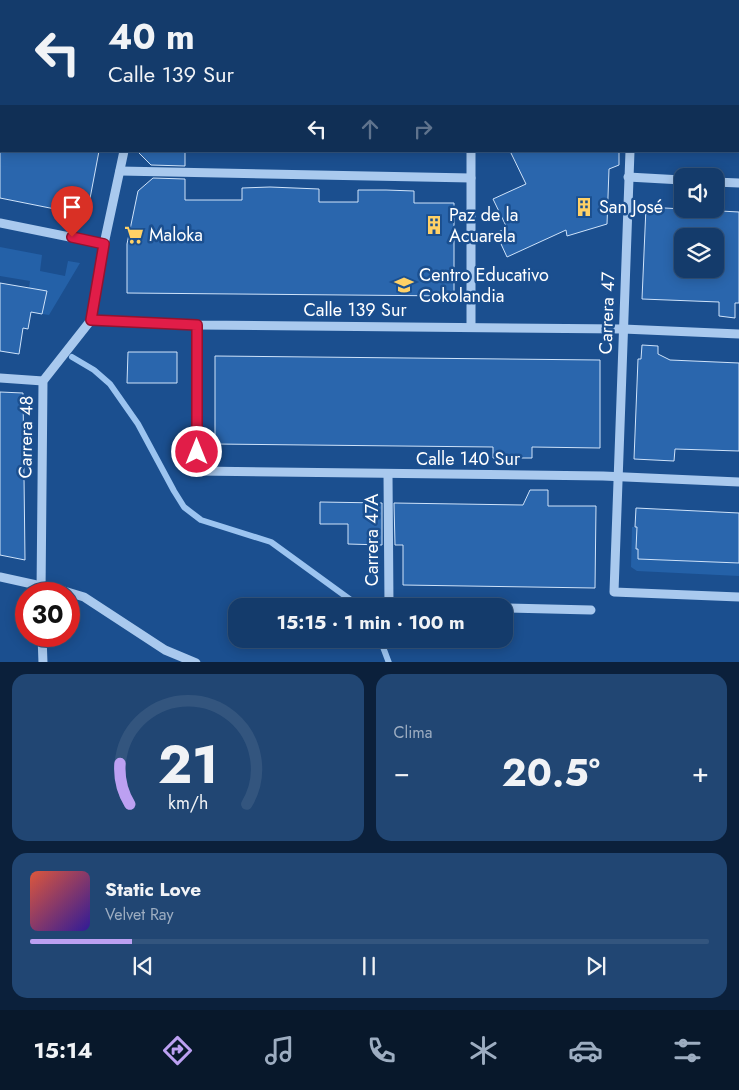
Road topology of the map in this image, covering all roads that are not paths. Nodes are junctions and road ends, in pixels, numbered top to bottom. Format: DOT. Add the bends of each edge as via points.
graph roads {
  1 [pos="141,0"];
  2 [pos="158,0"];
  3 [pos="124,152"];
  4 [pos="471,152"];
  5 [pos="630,152"];
  6 [pos="120,171"];
  7 [pos="628,177"];
  8 [pos="471,178"];
  9 [pos="674,180"];
  10 [pos="724,182"];
  11 [pos="739,183"];
  12 [pos="0,223"];
  13 [pos="104,244"];
  14 [pos="91,320"];
  15 [pos="197,325"];
  16 [pos="471,326"];
  17 [pos="624,329"];
  18 [pos="739,334"];
  19 [pos="0,378"];
  20 [pos="43,381"];
  21 [pos="388,474"];
  22 [pos="617,476"];
  23 [pos="739,482"];
  24 [pos="0,577"];
  25 [pos="15,582"];
  26 [pos="40,582"];
  27 [pos="80,596"];
  28 [pos="739,597"];
  29 [pos="389,598"];
  30 [pos="513,608"];
  31 [pos="591,610"];
  32 [pos="42,647"];
  33 [pos="43,662"];
  34 [pos="196,662"];
  1 -- 2 [label="street"];
  3 -- 6 [label="street, Carrera 48"];
  4 -- 8 [label="street"];
  5 -- 7 [label="street, Carrera 47"];
  6 -- 8 [label="street"];
  6 -- 13 [label="street, Carrera 48"];
  7 -- 9 [label="street"];
  7 -- 17 [label="street, Carrera 47"];
  8 -- 16 [label="street"];
  10 -- 11 [label="street"];
  12 -- 13 [label="street"];
  13 -- 14 [label="street, Carrera 48"];
  14 -- 15 [label="street, Calle 139 Sur"];
  14 -- 20 [label="street, Carrera 48"];
  15 -- 16 [label="street, Calle 139 Sur"];
  15 -- 21 [label="street, Calle 140 Sur" via="197,471"];
  16 -- 17 [label="street, Calle 139 Sur"];
  17 -- 18 [label="street, Calle 139 Sur"];
  17 -- 22 [label="street, Carrera 47"];
  19 -- 20 [label="street"];
  20 -- 26 [label="street, Carrera 48"];
  21 -- 22 [label="street, Calle 140 Sur"];
  21 -- 29 [label="street, Carrera 47A"];
  22 -- 23 [label="street, Calle 140 Sur"];
  22 -- 28 [label="street, Carrera 47" via="614,592"];
  24 -- 25 [label="street"];
  27 -- 34 [label="street" via="165,650"];
  30 -- 31 [label="street"];
  32 -- 33 [label="street"];
}
